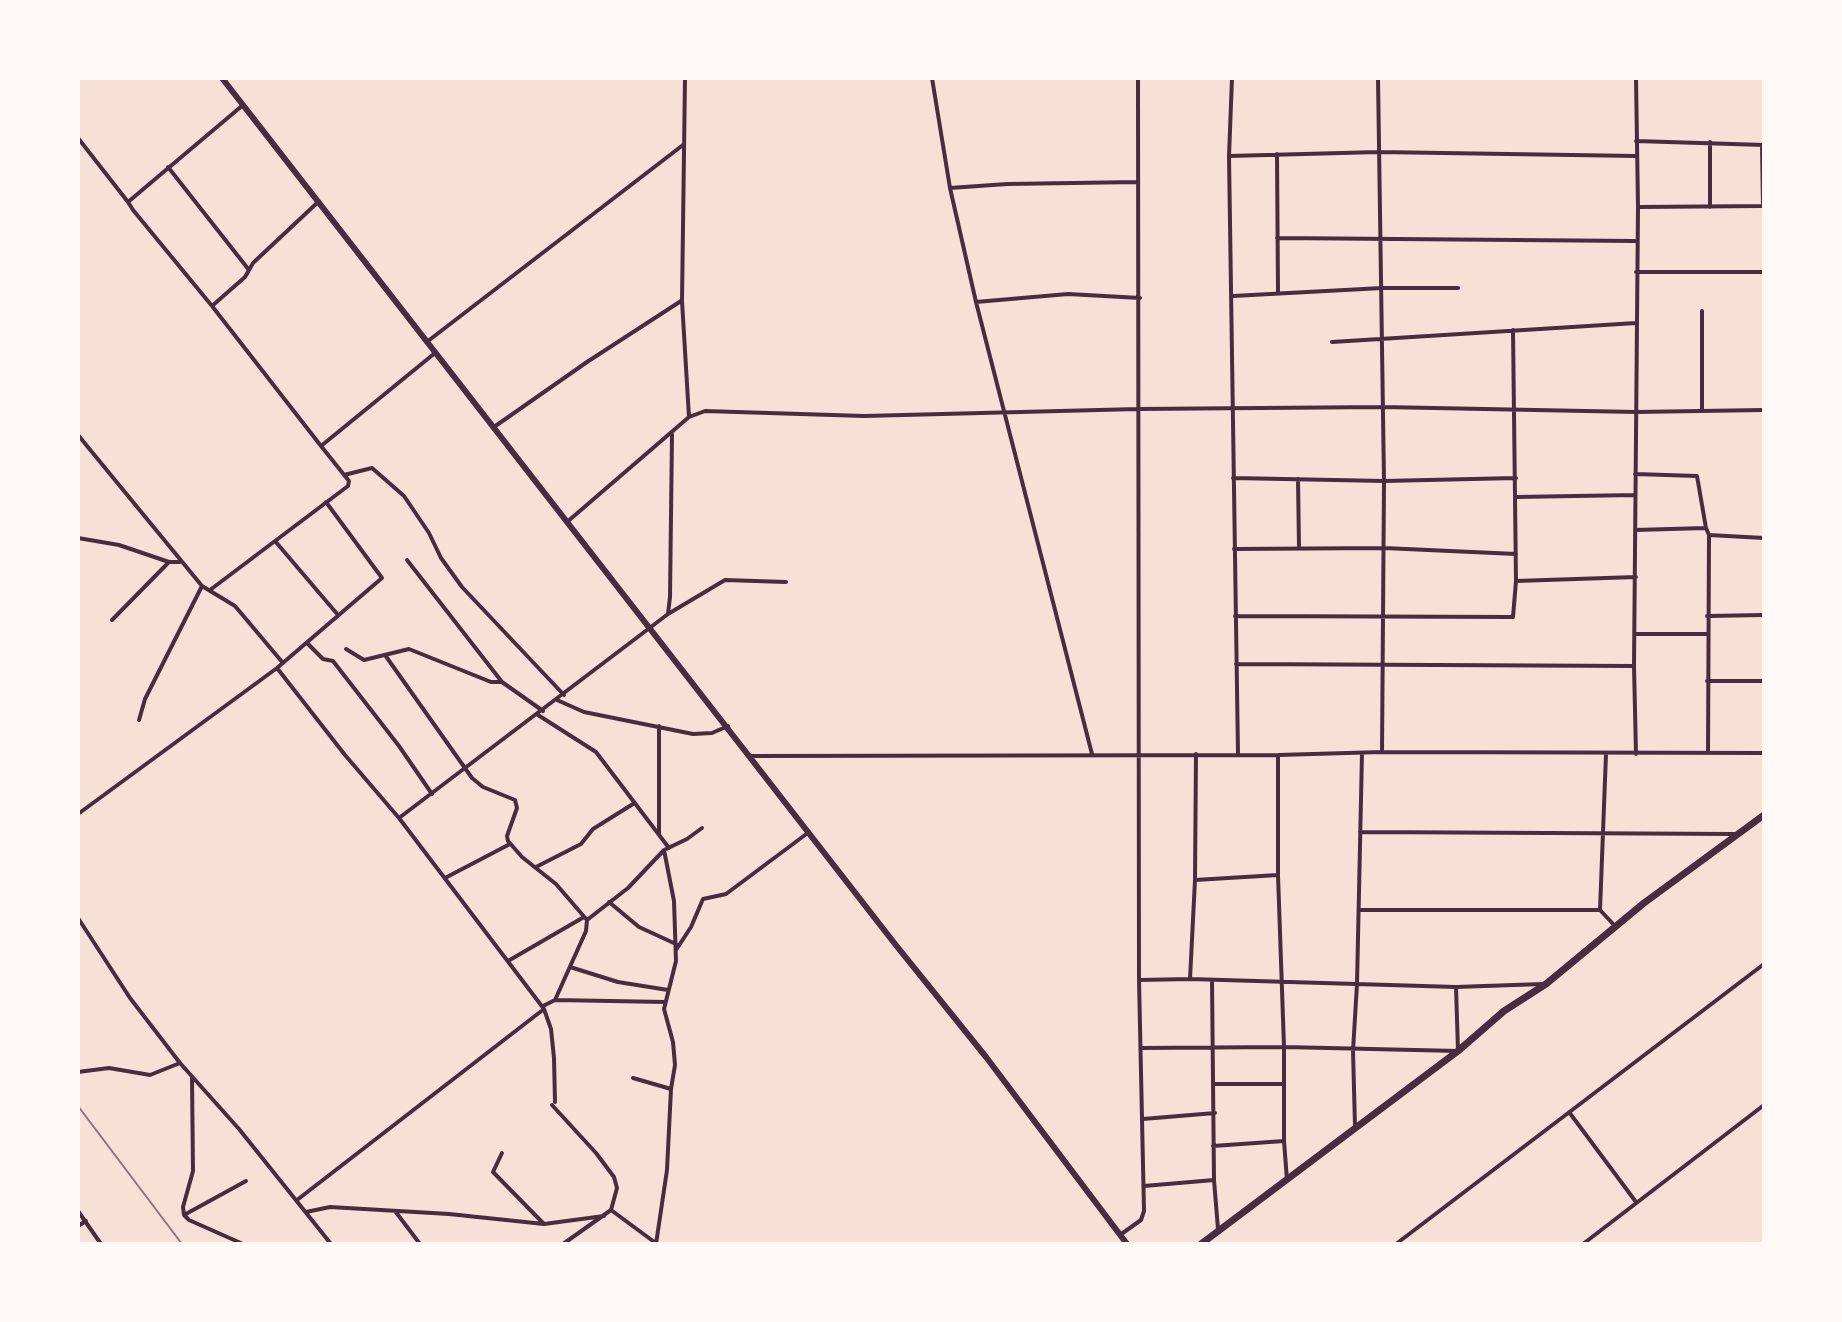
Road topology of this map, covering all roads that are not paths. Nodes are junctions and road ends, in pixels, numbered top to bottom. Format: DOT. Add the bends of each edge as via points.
graph roads {
  1 [pos="222,78"];
  2 [pos="685,78"];
  3 [pos="932,78"];
  4 [pos="1138,78"];
  5 [pos="1232,78"];
  6 [pos="1378,78"];
  7 [pos="1636,78"];
  8 [pos="243,105"];
  9 [pos="78,138"];
  10 [pos="1636,141"];
  11 [pos="1710,142"];
  12 [pos="684,145"];
  13 [pos="1763,145"];
  14 [pos="1379,152"];
  15 [pos="1277,154"];
  16 [pos="1229,156"];
  17 [pos="1636,156"];
  18 [pos="168,167"];
  19 [pos="1138,182"];
  20 [pos="950,188"];
  21 [pos="128,202"];
  22 [pos="317,203"];
  23 [pos="1764,206"];
  24 [pos="1638,207"];
  25 [pos="1710,207"];
  26 [pos="1277,238"];
  27 [pos="1382,239"];
  28 [pos="1636,241"];
  29 [pos="249,270"];
  30 [pos="1636,272"];
  31 [pos="1764,272"];
  32 [pos="1382,288"];
  33 [pos="1458,288"];
  34 [pos="1278,293"];
  35 [pos="1233,296"];
  36 [pos="1140,298"];
  37 [pos="682,301"];
  38 [pos="976,302"];
  39 [pos="212,306"];
  40 [pos="1702,311"];
  41 [pos="1636,323"];
  42 [pos="1513,330"];
  43 [pos="1382,339"];
  44 [pos="428,341"];
  45 [pos="1332,342"];
  46 [pos="437,352"];
  47 [pos="1383,407"];
  48 [pos="1138,409"];
  49 [pos="1233,410"];
  50 [pos="1516,410"];
  51 [pos="1764,410"];
  52 [pos="1702,411"];
  53 [pos="1006,412"];
  54 [pos="1636,412"];
  55 [pos="689,417"];
  56 [pos="494,427"];
  57 [pos="672,432"];
  58 [pos="78,435"];
  59 [pos="321,446"];
  60 [pos="1635,474"];
  61 [pos="344,475"];
  62 [pos="1233,478"];
  63 [pos="1516,478"];
  64 [pos="1298,479"];
  65 [pos="1384,481"];
  66 [pos="1635,495"];
  67 [pos="1516,497"];
  68 [pos="326,502"];
  69 [pos="567,522"];
  70 [pos="1706,528"];
  71 [pos="1635,530"];
  72 [pos="1709,535"];
  73 [pos="78,538"];
  74 [pos="1764,538"];
  75 [pos="275,541"];
  76 [pos="1299,547"];
  77 [pos="1384,548"];
  78 [pos="1233,549"];
  79 [pos="1516,554"];
  80 [pos="407,560"];
  81 [pos="169,562"];
  82 [pos="181,562"];
  83 [pos="1636,577"];
  84 [pos="1516,581"];
  85 [pos="786,582"];
  86 [pos="202,586"];
  87 [pos="210,590"];
  88 [pos="668,614"];
  89 [pos="338,615"];
  90 [pos="1764,615"];
  91 [pos="1235,616"];
  92 [pos="1384,616"];
  93 [pos="1707,616"];
  94 [pos="112,620"];
  95 [pos="652,629"];
  96 [pos="1635,634"];
  97 [pos="1707,634"];
  98 [pos="307,643"];
  99 [pos="346,649"];
  100 [pos="385,655"];
  101 [pos="283,663"];
  102 [pos="1383,663"];
  103 [pos="1235,664"];
  104 [pos="1634,666"];
  105 [pos="277,668"];
  106 [pos="1707,681"];
  107 [pos="1764,681"];
  108 [pos="502,682"];
  109 [pos="564,695"];
  110 [pos="557,700"];
  111 [pos="540,713"];
  112 [pos="139,720"];
  113 [pos="659,726"];
  114 [pos="728,726"];
  115 [pos="1382,752"];
  116 [pos="1362,753"];
  117 [pos="1708,753"];
  118 [pos="1764,753"];
  119 [pos="1092,754"];
  120 [pos="1141,754"];
  121 [pos="1196,754"];
  122 [pos="1238,754"];
  123 [pos="1606,754"];
  124 [pos="1636,754"];
  125 [pos="1278,755"];
  126 [pos="751,756"];
  127 [pos="465,770"];
  128 [pos="432,794"];
  129 [pos="633,804"];
  130 [pos="78,814"];
  131 [pos="1764,815"];
  132 [pos="399,818"];
  133 [pos="702,828"];
  134 [pos="809,832"];
  135 [pos="1360,832"];
  136 [pos="1604,833"];
  137 [pos="659,834"];
  138 [pos="1738,834"];
  139 [pos="510,844"];
  140 [pos="667,849"];
  141 [pos="536,867"];
  142 [pos="1278,875"];
  143 [pos="445,878"];
  144 [pos="1195,880"];
  145 [pos="609,902"];
  146 [pos="1358,910"];
  147 [pos="1600,910"];
  148 [pos="78,918"];
  149 [pos="585,918"];
  150 [pos="1615,926"];
  151 [pos="676,948"];
  152 [pos="508,961"];
  153 [pos="1764,964"];
  154 [pos="570,967"];
  155 [pos="1190,979"];
  156 [pos="1139,980"];
  157 [pos="1212,980"];
  158 [pos="1283,982"];
  159 [pos="1357,984"];
  160 [pos="1546,984"];
  161 [pos="1456,987"];
  162 [pos="669,990"];
  163 [pos="555,1000"];
  164 [pos="665,1002"];
  165 [pos="543,1008"];
  166 [pos="1213,1047"];
  167 [pos="1284,1047"];
  168 [pos="1141,1048"];
  169 [pos="1353,1051"];
  170 [pos="1458,1051"];
  171 [pos="180,1063"];
  172 [pos="78,1072"];
  173 [pos="191,1076"];
  174 [pos="633,1078"];
  175 [pos="1213,1084"];
  176 [pos="1284,1084"];
  177 [pos="671,1089"];
  178 [pos="1764,1105"];
  179 [pos="1569,1112"];
  180 [pos="1215,1113"];
  181 [pos="1143,1119"];
  182 [pos="1355,1126"];
  183 [pos="1284,1141"];
  184 [pos="1213,1146"];
  185 [pos="502,1153"];
  186 [pos="1214,1180"];
  187 [pos="1287,1180"];
  188 [pos="246,1181"];
  189 [pos="1144,1186"];
  190 [pos="297,1200"];
  191 [pos="1636,1202"];
  192 [pos="611,1210"];
  193 [pos="78,1211"];
  194 [pos="395,1211"];
  195 [pos="306,1212"];
  196 [pos="184,1215"];
  197 [pos="604,1216"];
  198 [pos="86,1221"];
  199 [pos="544,1224"];
  200 [pos="78,1226"];
  201 [pos="1218,1232"];
  202 [pos="1120,1235"];
  203 [pos="101,1244"];
  204 [pos="243,1244"];
  205 [pos="331,1244"];
  206 [pos="420,1244"];
  207 [pos="563,1244"];
  208 [pos="657,1244"];
  209 [pos="1127,1244"];
  210 [pos="1201,1244"];
  211 [pos="1396,1244"];
  212 [pos="1583,1244"];
  1 -- 8 [label="main road"];
  2 -- 12 [label="street"];
  3 -- 20 [label="street"];
  4 -- 19 [label="street"];
  5 -- 16 [label="street"];
  6 -- 14 [label="street"];
  7 -- 10 [label="street"];
  8 -- 18 [label="street"];
  8 -- 22 [label="main road"];
  9 -- 21 [label="street"];
  10 -- 11 [label="street"];
  10 -- 17 [label="street"];
  11 -- 13 [label="street"];
  11 -- 25 [label="street"];
  12 -- 37 [label="street"];
  12 -- 44 [label="street"];
  13 -- 23 [label="street"];
  14 -- 15 [label="street"];
  14 -- 17 [label="street"];
  14 -- 27 [label="street"];
  15 -- 16 [label="street"];
  15 -- 26 [label="street"];
  16 -- 35 [label="street"];
  17 -- 24 [label="street"];
  18 -- 21 [label="street"];
  18 -- 29 [label="street"];
  19 -- 20 [label="street"];
  19 -- 36 [label="street"];
  20 -- 38 [label="street"];
  21 -- 39 [label="street"];
  22 -- 29 [label="street"];
  22 -- 44 [label="main road"];
  23 -- 25 [label="street"];
  24 -- 25 [label="street"];
  24 -- 28 [label="street"];
  26 -- 27 [label="street"];
  26 -- 34 [label="street"];
  27 -- 28 [label="street"];
  27 -- 32 [label="street"];
  28 -- 30 [label="street"];
  29 -- 39 [label="street"];
  30 -- 31 [label="street"];
  30 -- 41 [label="street"];
  32 -- 33 [label="street"];
  32 -- 34 [label="street"];
  32 -- 43 [label="street"];
  34 -- 35 [label="street"];
  35 -- 49 [label="street"];
  36 -- 38 [label="street" via="1068,294"];
  36 -- 48 [label="street"];
  37 -- 55 [label="street"];
  37 -- 56 [label="street"];
  38 -- 53 [label="street"];
  39 -- 59 [label="street"];
  40 -- 52 [label="street"];
  41 -- 42 [label="street"];
  41 -- 54 [label="street"];
  42 -- 43 [label="street"];
  42 -- 50 [label="street"];
  43 -- 45 [label="street"];
  43 -- 47 [label="street"];
  44 -- 46 [label="main road"];
  46 -- 56 [label="main road"];
  46 -- 59 [label="street"];
  47 -- 49 [label="street"];
  47 -- 50 [label="street"];
  47 -- 65 [label="street"];
  48 -- 49 [label="street"];
  48 -- 53 [label="street"];
  48 -- 120 [label="street"];
  49 -- 62 [label="street"];
  50 -- 54 [label="street"];
  50 -- 63 [label="street"];
  51 -- 52 [label="street"];
  52 -- 54 [label="street"];
  53 -- 55 [label="street" via="864,416 705,411"];
  53 -- 119 [label="street"];
  54 -- 60 [label="street"];
  55 -- 57 [label="street"];
  56 -- 69 [label="main road"];
  57 -- 69 [label="street"];
  57 -- 88 [label="street"];
  58 -- 82 [label="street"];
  59 -- 61 [label="street"];
  60 -- 66 [label="street"];
  60 -- 70 [label="street" via="1697,476"];
  61 -- 68 [label="street" via="350,484"];
  61 -- 109 [label="street" via="372,468 404,496 462,587"];
  62 -- 64 [label="street"];
  62 -- 78 [label="street"];
  63 -- 65 [label="street"];
  63 -- 67 [label="street"];
  64 -- 65 [label="street"];
  64 -- 76 [label="street"];
  65 -- 77 [label="street"];
  66 -- 67 [label="street"];
  66 -- 71 [label="street"];
  67 -- 79 [label="street"];
  68 -- 75 [label="street"];
  68 -- 89 [label="street" via="382,576"];
  69 -- 95 [label="main road"];
  70 -- 71 [label="street"];
  70 -- 72 [label="street"];
  71 -- 83 [label="street"];
  72 -- 74 [label="street"];
  72 -- 93 [label="street"];
  73 -- 81 [label="street"];
  75 -- 87 [label="street"];
  75 -- 89 [label="street"];
  76 -- 77 [label="street"];
  76 -- 78 [label="street"];
  77 -- 79 [label="street"];
  77 -- 92 [label="street"];
  78 -- 91 [label="street"];
  79 -- 84 [label="street"];
  80 -- 108 [label="street"];
  81 -- 82 [label="street"];
  81 -- 94 [label="street"];
  82 -- 86 [label="street"];
  83 -- 84 [label="street"];
  83 -- 96 [label="street"];
  84 -- 92 [label="street" via="1514,612 1508,619"];
  85 -- 88 [label="street" via="725,580"];
  86 -- 87 [label="street"];
  86 -- 112 [label="street"];
  87 -- 101 [label="street" via="235,606"];
  88 -- 95 [label="street"];
  89 -- 98 [label="street"];
  90 -- 93 [label="street"];
  91 -- 92 [label="street"];
  91 -- 103 [label="street"];
  92 -- 102 [label="street"];
  93 -- 97 [label="street"];
  95 -- 109 [label="street"];
  95 -- 114 [label="main road"];
  96 -- 97 [label="street"];
  96 -- 104 [label="street"];
  97 -- 106 [label="street"];
  98 -- 101 [label="street"];
  98 -- 128 [label="street" via="323,659 333,661"];
  99 -- 100 [label="street" via="364,660"];
  100 -- 108 [label="street" via="409,649"];
  100 -- 127 [label="street"];
  101 -- 105 [label="street"];
  102 -- 103 [label="street"];
  102 -- 104 [label="street"];
  102 -- 115 [label="street"];
  103 -- 122 [label="street"];
  104 -- 124 [label="street"];
  105 -- 130 [label="street"];
  105 -- 132 [label="street"];
  106 -- 107 [label="street"];
  106 -- 117 [label="street"];
  108 -- 111 [label="street"];
  109 -- 110 [label="street"];
  110 -- 111 [label="street"];
  110 -- 113 [label="street" via="584,712"];
  111 -- 127 [label="street"];
  111 -- 129 [label="street" via="596,752"];
  113 -- 114 [label="street" via="703,734"];
  113 -- 137 [label="street"];
  114 -- 126 [label="main road"];
  115 -- 116 [label="street"];
  115 -- 123 [label="street"];
  116 -- 125 [label="street"];
  116 -- 135 [label="street"];
  117 -- 118 [label="street"];
  117 -- 124 [label="street"];
  119 -- 120 [label="street"];
  119 -- 126 [label="street"];
  120 -- 121 [label="street"];
  120 -- 156 [label="street"];
  121 -- 122 [label="street"];
  121 -- 144 [label="street"];
  122 -- 125 [label="street"];
  123 -- 124 [label="street"];
  123 -- 136 [label="street"];
  125 -- 142 [label="street"];
  126 -- 134 [label="main road"];
  127 -- 128 [label="street"];
  127 -- 139 [label="street" via="483,787 517,803 507,836"];
  128 -- 132 [label="street"];
  129 -- 137 [label="street"];
  129 -- 141 [label="street" via="593,829 581,844"];
  131 -- 138 [label="main road"];
  132 -- 143 [label="street"];
  133 -- 140 [label="street"];
  134 -- 151 [label="street" via="726,894 703,899"];
  134 -- 202 [label="main road"];
  135 -- 136 [label="street"];
  135 -- 146 [label="street"];
  136 -- 138 [label="street"];
  136 -- 147 [label="street"];
  137 -- 140 [label="street"];
  138 -- 150 [label="main road"];
  139 -- 141 [label="street"];
  139 -- 143 [label="street"];
  140 -- 145 [label="street"];
  140 -- 151 [label="street"];
  141 -- 149 [label="street"];
  142 -- 144 [label="street"];
  142 -- 158 [label="street"];
  143 -- 152 [label="street"];
  144 -- 155 [label="street"];
  145 -- 149 [label="street"];
  145 -- 151 [label="street"];
  146 -- 147 [label="street"];
  146 -- 159 [label="street"];
  147 -- 150 [label="street"];
  148 -- 171 [label="street"];
  149 -- 152 [label="street"];
  149 -- 154 [label="street" via="587,929"];
  150 -- 160 [label="main road"];
  151 -- 162 [label="street"];
  152 -- 165 [label="street"];
  153 -- 179 [label="street"];
  154 -- 162 [label="street"];
  154 -- 163 [label="street"];
  155 -- 156 [label="street"];
  155 -- 157 [label="street"];
  156 -- 168 [label="street"];
  157 -- 158 [label="street"];
  157 -- 166 [label="street"];
  158 -- 159 [label="street"];
  158 -- 167 [label="street"];
  159 -- 161 [label="street"];
  159 -- 169 [label="street"];
  160 -- 161 [label="street"];
  160 -- 170 [label="main road"];
  161 -- 170 [label="street"];
  162 -- 164 [label="street"];
  163 -- 164 [label="street"];
  163 -- 165 [label="street"];
  164 -- 177 [label="street" via="675,1053"];
  165 -- 190 [label="street"];
  165 -- 192 [label="street" via="551,1029 554,1104 614,1177"];
  166 -- 167 [label="street"];
  166 -- 168 [label="street"];
  166 -- 175 [label="street"];
  167 -- 169 [label="street"];
  167 -- 176 [label="street"];
  168 -- 181 [label="street"];
  169 -- 170 [label="street"];
  169 -- 182 [label="street"];
  170 -- 182 [label="main road"];
  171 -- 172 [label="street" via="150,1075 109,1068"];
  171 -- 173 [label="street"];
  173 -- 190 [label="street"];
  173 -- 196 [label="street" via="193,1171"];
  174 -- 177 [label="street"];
  175 -- 176 [label="street"];
  175 -- 180 [label="street"];
  176 -- 183 [label="street"];
  177 -- 208 [label="street"];
  178 -- 191 [label="street"];
  179 -- 191 [label="street"];
  179 -- 211 [label="street"];
  180 -- 181 [label="street"];
  180 -- 184 [label="street"];
  181 -- 189 [label="street"];
  182 -- 187 [label="main road"];
  183 -- 184 [label="street"];
  183 -- 187 [label="street"];
  184 -- 186 [label="street"];
  185 -- 199 [label="street" via="493,1172"];
  186 -- 189 [label="street"];
  186 -- 201 [label="street"];
  187 -- 201 [label="main road"];
  188 -- 196 [label="street"];
  189 -- 202 [label="street" via="1141,1220"];
  190 -- 195 [label="street"];
  191 -- 212 [label="street"];
  192 -- 197 [label="street"];
  192 -- 208 [label="street"];
  193 -- 198 [label="street"];
  194 -- 195 [label="street" via="330,1207"];
  194 -- 199 [label="street"];
  194 -- 206 [label="street"];
  195 -- 205 [label="street"];
  196 -- 204 [label="street"];
  197 -- 199 [label="street"];
  197 -- 207 [label="street"];
  198 -- 200 [label="street"];
  198 -- 203 [label="street"];
  201 -- 210 [label="main road"];
  202 -- 209 [label="main road"];
}
